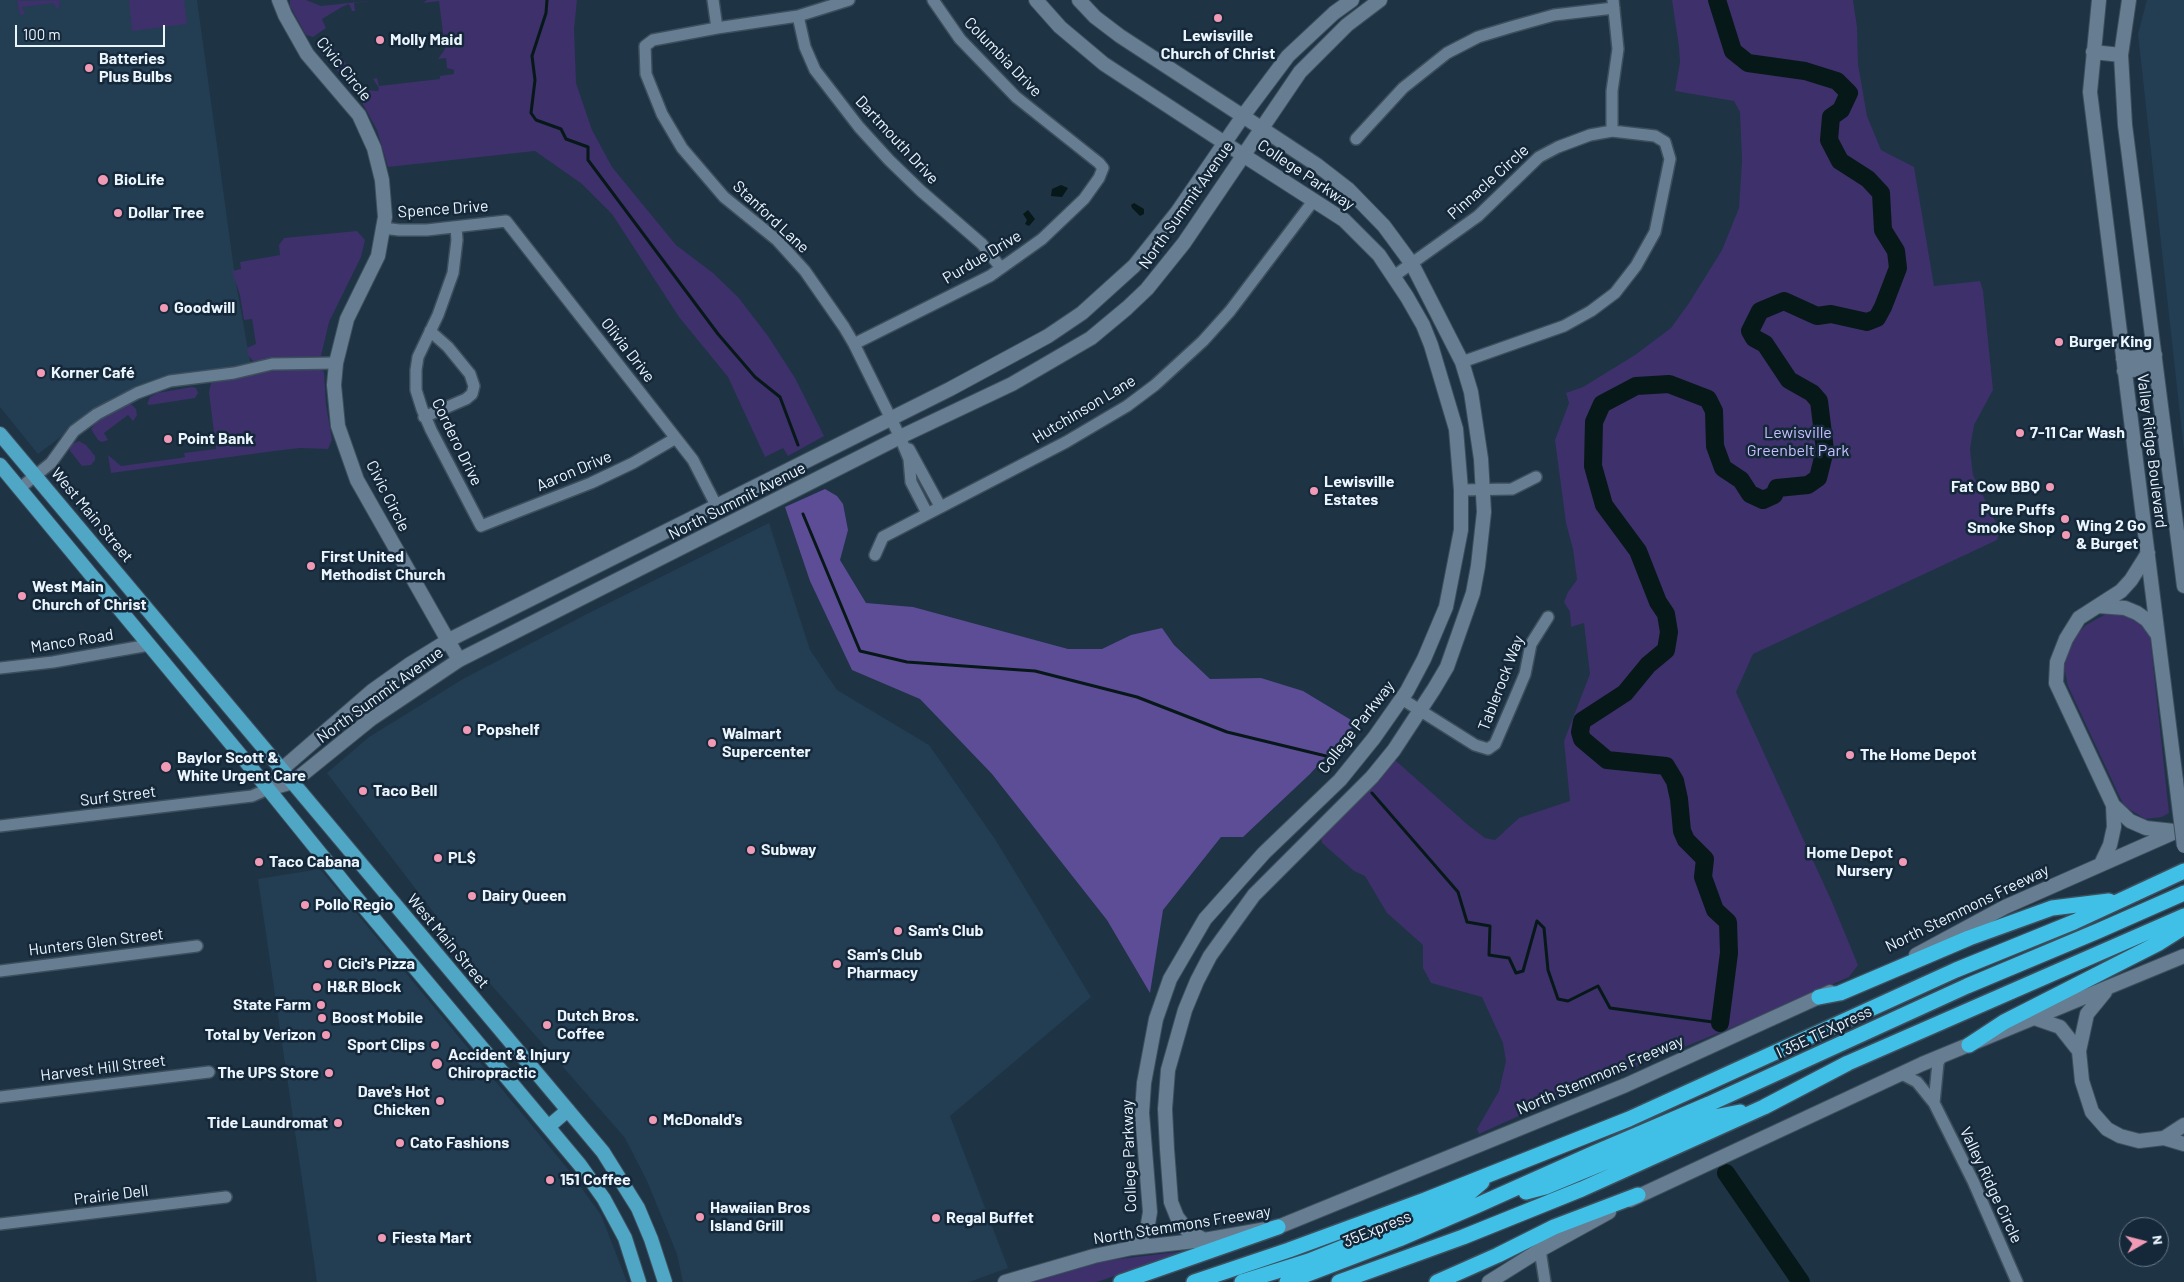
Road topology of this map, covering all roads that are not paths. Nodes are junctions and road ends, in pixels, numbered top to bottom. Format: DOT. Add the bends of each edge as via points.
graph roads {
  1 [pos="279,0"];
  2 [pos="712,0"];
  3 [pos="848,0"];
  4 [pos="933,0"];
  5 [pos="1036,0"];
  6 [pos="1079,0"];
  7 [pos="1352,0"];
  8 [pos="1380,0"];
  9 [pos="2099,0"];
  10 [pos="2129,0"];
  11 [pos="1613,4"];
  12 [pos="798,16"];
  13 [pos="717,28"];
  14 [pos="2093,52"];
  15 [pos="2121,55"];
  16 [pos="1243,116"];
  17 [pos="1261,128"];
  18 [pos="1612,132"];
  19 [pos="1356,139"];
  20 [pos="1225,143"];
  21 [pos="1243,155"];
  22 [pos="1103,168"];
  23 [pos="1314,200"];
  24 [pos="506,221"];
  25 [pos="456,227"];
  26 [pos="383,228"];
  27 [pos="1412,264"];
  28 [pos="1002,268"];
  29 [pos="1394,276"];
  30 [pos="430,331"];
  31 [pos="854,344"];
  32 [pos="2156,361"];
  33 [pos="1462,362"];
  34 [pos="336,363"];
  35 [pos="2124,365"];
  36 [pos="424,416"];
  37 [pos="891,419"];
  38 [pos="0,434"];
  39 [pos="900,437"];
  40 [pos="676,438"];
  41 [pos="0,465"];
  42 [pos="36,476"];
  43 [pos="1536,477"];
  44 [pos="20,488"];
  45 [pos="1461,490"];
  46 [pos="1484,490"];
  47 [pos="716,505"];
  48 [pos="940,506"];
  49 [pos="927,513"];
  50 [pos="739,520"];
  51 [pos="481,526"];
  52 [pos="2148,553"];
  53 [pos="875,555"];
  54 [pos="2182,557"];
  55 [pos="2184,586"];
  56 [pos="2098,606"];
  57 [pos="1548,617"];
  58 [pos="2158,636"];
  59 [pos="449,640"];
  60 [pos="149,645"];
  61 [pos="459,660"];
  62 [pos="0,668"];
  63 [pos="1402,699"];
  64 [pos="1422,710"];
  65 [pos="282,769"];
  66 [pos="293,782"];
  67 [pos="268,789"];
  68 [pos="2113,805"];
  69 [pos="1297,822"];
  70 [pos="0,826"];
  71 [pos="2180,830"];
  72 [pos="1312,837"];
  73 [pos="2184,846"];
  74 [pos="2101,864"];
  75 [pos="2184,871"];
  76 [pos="2184,893"];
  77 [pos="2125,898"];
  78 [pos="2184,916"];
  79 [pos="2184,927"];
  80 [pos="196,946"];
  81 [pos="2184,956"];
  82 [pos="0,971"];
  83 [pos="2109,988"];
  84 [pos="1819,997"];
  85 [pos="2034,1018"];
  86 [pos="1152,1040"];
  87 [pos="1174,1045"];
  88 [pos="1970,1045"];
  89 [pos="2079,1051"];
  90 [pos="1941,1057"];
  91 [pos="209,1072"];
  92 [pos="1902,1074"];
  93 [pos="0,1098"];
  94 [pos="1934,1103"];
  95 [pos="1764,1107"];
  96 [pos="568,1110"];
  97 [pos="2184,1125"];
  98 [pos="548,1127"];
  99 [pos="2164,1138"];
  100 [pos="2184,1144"];
  101 [pos="1491,1175"];
  102 [pos="1638,1195"];
  103 [pos="226,1197"];
  104 [pos="1478,1205"];
  105 [pos="0,1224"];
  106 [pos="1278,1228"];
  107 [pos="1204,1240"];
  108 [pos="1132,1248"];
  109 [pos="1540,1250"];
  110 [pos="639,1282"];
  111 [pos="665,1282"];
  112 [pos="1004,1282"];
  113 [pos="1121,1282"];
  114 [pos="1194,1282"];
  115 [pos="1242,1282"];
  116 [pos="1287,1282"];
  117 [pos="1339,1282"];
  118 [pos="1437,1282"];
  119 [pos="1489,1282"];
  120 [pos="1545,1282"];
  121 [pos="2017,1282"];
  1 -- 26 [label="main road, Civic Circle" via="307,54 359,115 374,148 382,180"];
  2 -- 13 [label="street"];
  3 -- 12 [label="street"];
  4 -- 22 [label="street, Columbia Drive" via="960,39 1016,98"];
  5 -- 20 [label="main road, College Parkway" via="1060,27 1104,64"];
  6 -- 16 [label="main road, College Parkway" via="1120,36"];
  7 -- 16 [label="main road, North Summit Avenue" via="1288,56"];
  8 -- 17 [label="main road, North Summit Avenue" via="1347,25 1300,72"];
  9 -- 14 [label="main road, Valley Ridge Boulevard"];
  10 -- 15 [label="main road, Valley Ridge Boulevard"];
  11 -- 18 [label="street" via="1618,49 1612,91"];
  11 -- 19 [label="street" via="1478,37 1454,49 1419,73"];
  12 -- 13 [label="street"];
  12 -- 28 [label="street, Dartmouth Drive" via="805,47 815,70 859,127 915,185 982,244"];
  13 -- 31 [label="street, Stanford Lane" via="653,40 645,46 646,74 653,95 682,148 724,197 777,240 805,271"];
  14 -- 15 [label="main road"];
  14 -- 35 [label="main road, Valley Ridge Boulevard" via="2090,92"];
  15 -- 32 [label="main road, Valley Ridge Boulevard" via="2125,125"];
  16 -- 17 [label="main road, College Parkway"];
  16 -- 20 [label="main road, North Summit Avenue"];
  17 -- 21 [label="main road, North Summit Avenue"];
  17 -- 27 [label="main road, College Parkway" via="1348,189 1384,226"];
  18 -- 27 [label="street, Pinnacle Circle" via="1574,140 1539,157 1491,205"];
  18 -- 33 [label="street, Pinnacle Circle" via="1655,136 1665,142 1670,159 1655,232 1636,266 1610,297 1578,319"];
  20 -- 21 [label="main road, College Parkway"];
  20 -- 37 [label="main road, North Summit Avenue" via="1178,211 1134,266 1082,314 1048,336"];
  21 -- 23 [label="main road, College Parkway"];
  21 -- 39 [label="main road, North Summit Avenue" via="1184,243 1147,289 1091,338 1012,384"];
  22 -- 28 [label="street, Purdue Drive" via="1084,199 1042,239"];
  23 -- 29 [label="main road, College Parkway" via="1366,240"];
  23 -- 48 [label="street, Hutchinson Lane" via="1230,311 1156,385 1066,442"];
  24 -- 25 [label="street, Spence Drive"];
  24 -- 40 [label="street, Olivia Drive"];
  25 -- 26 [label="street, Spence Drive" via="413,231"];
  25 -- 30 [label="street, Cordero Drive" via="453,274"];
  26 -- 34 [label="main road, Civic Circle" via="378,256 347,319"];
  27 -- 29 [label="street, Pinnacle Circle"];
  27 -- 33 [label="main road, College Parkway"];
  28 -- 31 [label="street, Purdue Drive"];
  29 -- 45 [label="main road, College Parkway" via="1423,325 1439,371 1456,429"];
  30 -- 36 [label="street, Cordero Drive" via="416,370 416,390"];
  30 -- 36 [label="street" via="470,374 474,386 466,399"];
  31 -- 37 [label="street, Stanford Lane"];
  32 -- 35 [label="main road"];
  32 -- 54 [label="main road, Valley Ridge Boulevard"];
  33 -- 46 [label="main road, College Parkway" via="1476,417"];
  34 -- 42 [label="street" via="272,364 170,382 137,393 97,414 74,431 51,463"];
  34 -- 59 [label="main road, Civic Circle" via="334,385 338,426 357,480"];
  35 -- 52 [label="main road, Valley Ridge Boulevard"];
  36 -- 51 [label="street, Cordero Drive"];
  37 -- 39 [label="street, Stanford Lane"];
  37 -- 47 [label="main road, North Summit Avenue"];
  38 -- 42 [label="main road, West Main Street"];
  39 -- 48 [label="street, Stanford Lane" via="912,452"];
  39 -- 49 [label="street, Stanford Lane" via="911,482"];
  39 -- 50 [label="main road, North Summit Avenue"];
  40 -- 47 [label="street, Olivia Drive" via="699,470"];
  40 -- 51 [label="street, Aaron Drive" via="590,483"];
  41 -- 44 [label="main road"];
  42 -- 44 [label="street"];
  42 -- 65 [label="main road, West Main Street"];
  43 -- 46 [label="street" via="1512,490"];
  44 -- 60 [label="main road"];
  45 -- 46 [label="street"];
  45 -- 63 [label="main road, College Parkway" via="1461,530 1446,607 1424,659"];
  46 -- 64 [label="main road, College Parkway" via="1473,593 1448,667"];
  47 -- 50 [label="main road"];
  47 -- 59 [label="main road, North Summit Avenue"];
  48 -- 49 [label="street, Hutchinson Lane"];
  49 -- 53 [label="street, Hutchinson Lane" via="884,537"];
  50 -- 61 [label="main road, North Summit Avenue"];
  52 -- 56 [label="main road" via="2121,591"];
  52 -- 58 [label="main road, Valley Ridge Boulevard"];
  54 -- 55 [label="main road, Valley Ridge Boulevard"];
  56 -- 58 [label="main road" via="2137,612"];
  56 -- 68 [label="main road" via="2079,618 2066,639 2056,662 2056,683"];
  57 -- 64 [label="street, Tablerock Way" via="1531,644 1524,674 1495,744 1488,749 1475,745"];
  58 -- 73 [label="main road, Valley Ridge Boulevard, bridge"];
  59 -- 61 [label="main road, Civic Circle"];
  59 -- 65 [label="main road, North Summit Avenue" via="372,691"];
  60 -- 62 [label="street, Manco Road"];
  60 -- 67 [label="main road"];
  61 -- 66 [label="main road, North Summit Avenue" via="371,719"];
  63 -- 64 [label="street, Tablerock Way"];
  63 -- 69 [label="main road, College Parkway" via="1340,780"];
  64 -- 72 [label="main road, College Parkway" via="1372,777"];
  65 -- 66 [label="main road, West Main Street"];
  65 -- 67 [label="main road, North Summit Avenue"];
  66 -- 67 [label="main road, North Summit Avenue"];
  66 -- 96 [label="main road, West Main Street"];
  67 -- 70 [label="street, Surf Street" via="252,796"];
  67 -- 98 [label="main road"];
  68 -- 71 [label="main road" via="2130,821 2146,828"];
  68 -- 74 [label="main road" via="2114,827"];
  69 -- 72 [label="main road"];
  69 -- 86 [label="main road, College Parkway" via="1264,853 1205,919 1170,979"];
  71 -- 74 [label="main road, North Stemmons Freeway"];
  72 -- 87 [label="main road, College Parkway" via="1254,895 1210,956 1194,988"];
  74 -- 84 [label="main road, North Stemmons Freeway" via="2005,906 1917,954"];
  75 -- 77 [label="highway"];
  76 -- 104 [label="highway, I 35E TEXpress" via="1967,986"];
  77 -- 84 [label="highway" via="2052,908 1968,938 1840,993"];
  77 -- 101 [label="highway" via="1956,970 1629,1119"];
  78 -- 95 [label="highway" via="1857,1059"];
  79 -- 88 [label="highway" via="2004,1022"];
  80 -- 82 [label="street, Hunters Glen Street"];
  81 -- 83 [label="main road"];
  83 -- 85 [label="main road"];
  83 -- 89 [label="main road" via="2087,1014"];
  84 -- 106 [label="main road, North Stemmons Freeway" via="1626,1085"];
  85 -- 88 [label="main road"];
  85 -- 89 [label="main road" via="2060,1027"];
  86 -- 87 [label="main road"];
  86 -- 108 [label="main road, College Parkway" via="1142,1113 1150,1212 1147,1230"];
  87 -- 107 [label="main road, College Parkway" via="1165,1109 1171,1202 1187,1230"];
  88 -- 90 [label="main road"];
  89 -- 99 [label="main road" via="2082,1081 2098,1121 2120,1136 2139,1141"];
  90 -- 92 [label="main road"];
  90 -- 94 [label="street"];
  91 -- 93 [label="street, Harvest Hill Street"];
  92 -- 94 [label="street, Valley Ridge Circle" via="1917,1082"];
  92 -- 102 [label="main road"];
  94 -- 121 [label="street, Valley Ridge Circle" via="1973,1181"];
  95 -- 104 [label="highway" via="1714,1117 1545,1187"];
  95 -- 117 [label="highway" via="1582,1189"];
  96 -- 98 [label="main road"];
  96 -- 111 [label="main road, West Main Street" via="602,1152 634,1200"];
  97 -- 99 [label="main road"];
  98 -- 110 [label="main road" via="604,1198 626,1238"];
  99 -- 100 [label="main road"];
  101 -- 114 [label="highway"];
  101 -- 115 [label="highway" via="1461,1200 1309,1261"];
  102 -- 109 [label="main road"];
  102 -- 118 [label="highway" via="1554,1227"];
  103 -- 105 [label="street, Prairie Dell"];
  104 -- 116 [label="highway, 35Express"];
  106 -- 107 [label="main road, North Stemmons Freeway"];
  106 -- 113 [label="highway"];
  107 -- 108 [label="main road, North Stemmons Freeway"];
  108 -- 112 [label="main road, North Stemmons Freeway"];
  109 -- 119 [label="main road"];
  109 -- 120 [label="street"];
}
